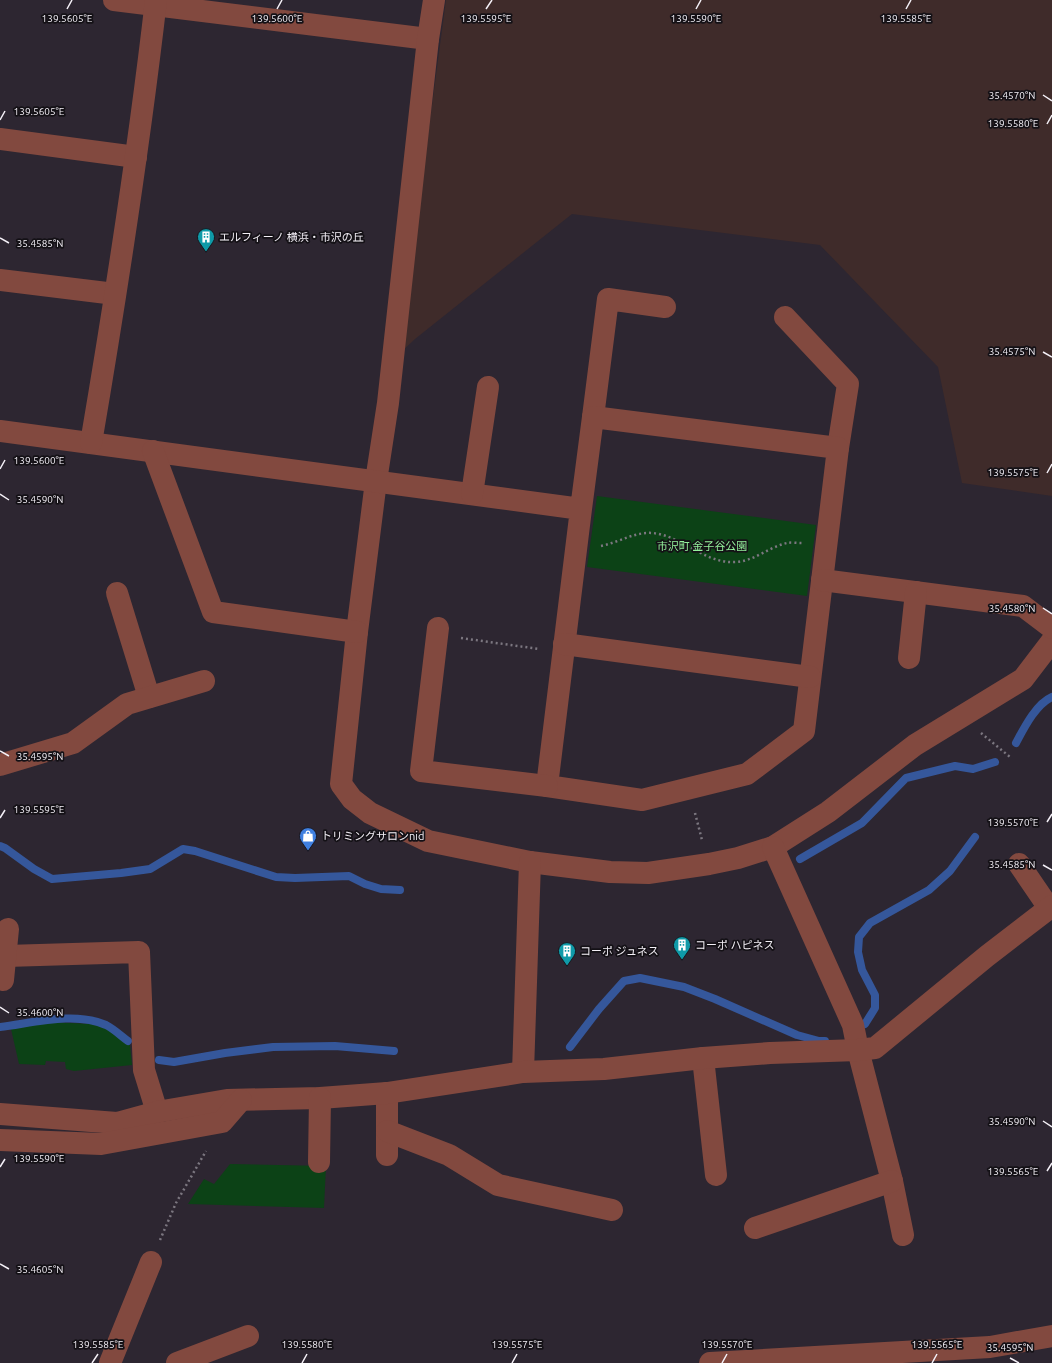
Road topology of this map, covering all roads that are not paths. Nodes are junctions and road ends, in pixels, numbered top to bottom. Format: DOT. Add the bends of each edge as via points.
graph roads {
  1 [pos="114,0"];
  2 [pos="434,0"];
  3 [pos="155,2"];
  4 [pos="428,39"];
  5 [pos="0,139"];
  6 [pos="136,157"];
  7 [pos="0,280"];
  8 [pos="115,294"];
  9 [pos="665,307"];
  10 [pos="785,317"];
  11 [pos="488,387"];
  12 [pos="593,417"];
  13 [pos="0,431"];
  14 [pos="90,443"];
  15 [pos="838,448"];
  16 [pos="153,451"];
  17 [pos="376,481"];
  18 [pos="472,494"];
  19 [pos="581,509"];
  20 [pos="822,580"];
  21 [pos="916,592"];
  22 [pos="117,594"];
  23 [pos="1052,628"];
  24 [pos="437,631"];
  25 [pos="357,632"];
  26 [pos="1052,641"];
  27 [pos="564,644"];
  28 [pos="909,658"];
  29 [pos="810,677"];
  30 [pos="204,681"];
  31 [pos="149,697"];
  32 [pos="0,765"];
  33 [pos="547,786"];
  34 [pos="773,847"];
  35 [pos="530,862"];
  36 [pos="1018,864"];
  37 [pos="1050,907"];
  38 [pos="8,929"];
  39 [pos="6,956"];
  40 [pos="3,980"];
  41 [pos="858,1050"];
  42 [pos="703,1058"];
  43 [pos="523,1072"];
  44 [pos="387,1093"];
  45 [pos="320,1098"];
  46 [pos="241,1100"];
  47 [pos="157,1112"];
  48 [pos="0,1114"];
  49 [pos="387,1131"];
  50 [pos="0,1140"];
  51 [pos="387,1155"];
  52 [pos="320,1162"];
  53 [pos="716,1175"];
  54 [pos="892,1181"];
  55 [pos="612,1210"];
  56 [pos="755,1228"];
  57 [pos="903,1235"];
  58 [pos="151,1262"];
  59 [pos="248,1336"];
  60 [pos="1052,1336"];
  61 [pos="989,1355"];
  62 [pos="110,1363"];
  63 [pos="177,1363"];
  64 [pos="710,1363"];
  1 -- 3 [label="street"];
  2 -- 4 [label="street"];
  3 -- 4 [label="street"];
  3 -- 6 [label="street"];
  4 -- 17 [label="street" via="388,404"];
  5 -- 6 [label="street"];
  6 -- 8 [label="street"];
  7 -- 8 [label="street"];
  8 -- 14 [label="street"];
  9 -- 12 [label="street" via="608,299"];
  10 -- 15 [label="street" via="848,384"];
  11 -- 18 [label="street"];
  12 -- 15 [label="street"];
  12 -- 19 [label="street"];
  13 -- 14 [label="street"];
  14 -- 16 [label="street"];
  15 -- 20 [label="street"];
  16 -- 17 [label="street"];
  16 -- 25 [label="street" via="213,612"];
  17 -- 18 [label="street"];
  17 -- 25 [label="street"];
  18 -- 19 [label="street"];
  19 -- 27 [label="street"];
  20 -- 21 [label="street"];
  20 -- 29 [label="street"];
  21 -- 23 [label="street" via="1023,606"];
  21 -- 28 [label="street"];
  22 -- 31 [label="street"];
  24 -- 33 [label="street" via="421,771"];
  25 -- 35 [label="street" via="340,784 352,799 370,813 428,841"];
  26 -- 34 [label="street" via="1023,679 915,744 828,812"];
  27 -- 29 [label="street"];
  27 -- 33 [label="street"];
  29 -- 33 [label="street" via="804,731 747,774 642,800"];
  30 -- 31 [label="street"];
  31 -- 32 [label="street" via="127,704 73,743"];
  34 -- 35 [label="street" via="738,858 648,873 610,872"];
  34 -- 41 [label="street" via="853,1024"];
  35 -- 43 [label="street"];
  36 -- 37 [label="street"];
  37 -- 41 [label="street" via="875,1048"];
  38 -- 39 [label="street"];
  39 -- 40 [label="street"];
  39 -- 47 [label="street" via="139,952 144,1070"];
  41 -- 42 [label="street"];
  41 -- 54 [label="street"];
  42 -- 43 [label="street" via="604,1069"];
  42 -- 53 [label="street"];
  43 -- 44 [label="street"];
  44 -- 45 [label="street"];
  44 -- 49 [label="street"];
  45 -- 46 [label="street"];
  45 -- 52 [label="street"];
  46 -- 47 [label="street"];
  46 -- 50 [label="street" via="222,1122 101,1144"];
  47 -- 48 [label="street" via="117,1123"];
  49 -- 51 [label="street"];
  49 -- 55 [label="street" via="449,1156 498,1185"];
  54 -- 56 [label="street"];
  54 -- 57 [label="street"];
  58 -- 62 [label="street"];
  59 -- 63 [label="street"];
  60 -- 61 [label="street"];
  61 -- 64 [label="street"];
}
